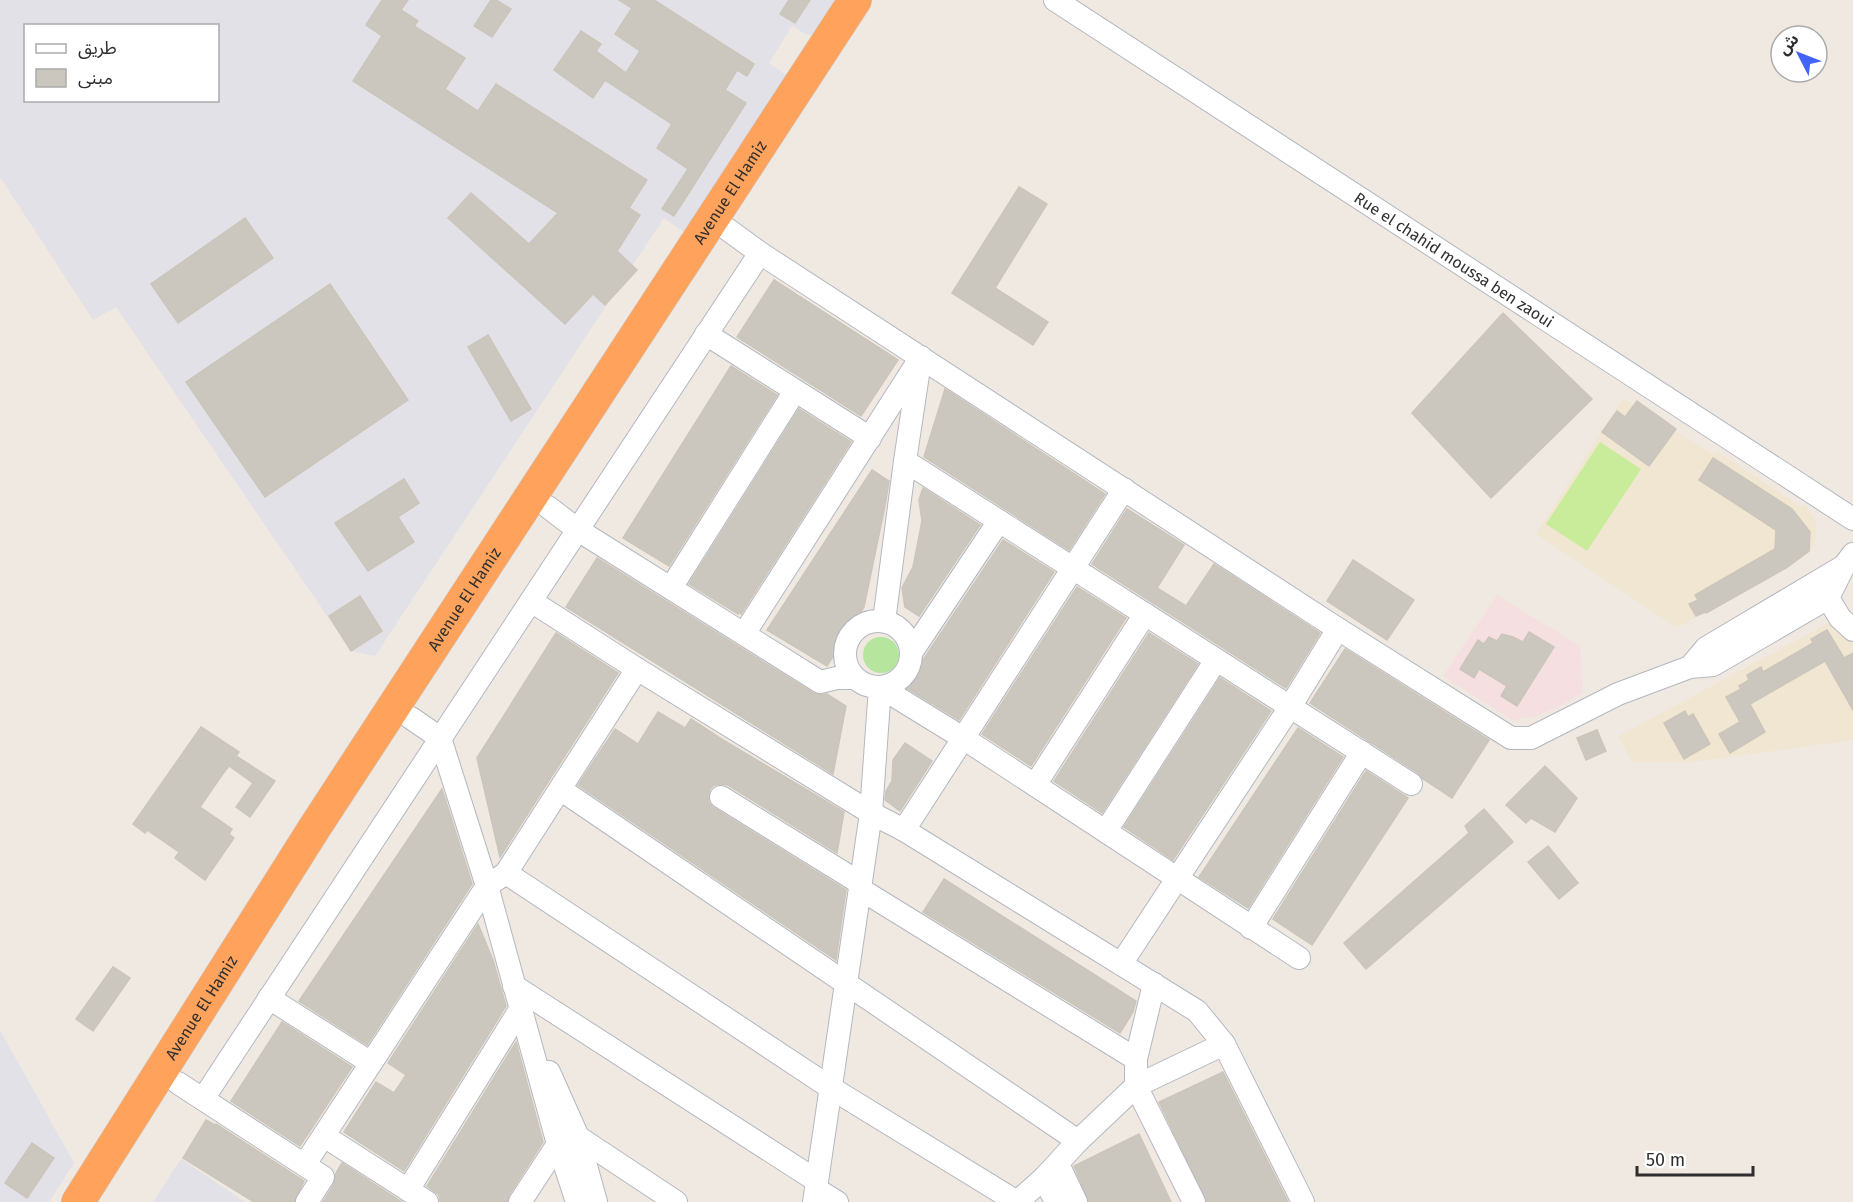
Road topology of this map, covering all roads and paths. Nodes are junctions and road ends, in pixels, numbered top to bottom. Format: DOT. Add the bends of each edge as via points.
graph roads {
  1 [pos="855,0"];
  2 [pos="876,0"];
  3 [pos="1055,0"];
  4 [pos="727,229"];
  5 [pos="760,253"];
  6 [pos="706,334"];
  7 [pos="921,357"];
  8 [pos="795,391"];
  9 [pos="870,438"];
  10 [pos="905,461"];
  11 [pos="1124,489"];
  12 [pos="548,507"];
  13 [pos="1853,519"];
  14 [pos="999,521"];
  15 [pos="578,530"];
  16 [pos="1848,560"];
  17 [pos="1074,568"];
  18 [pos="671,588"];
  19 [pos="1828,598"];
  20 [pos="531,601"];
  21 [pos="1145,614"];
  22 [pos="884,621"];
  23 [pos="1338,629"];
  24 [pos="1853,630"];
  25 [pos="744,634"];
  26 [pos="911,653"];
  27 [pos="1216,660"];
  28 [pos="1690,667"];
  29 [pos="636,669"];
  30 [pos="854,678"];
  31 [pos="880,687"];
  32 [pos="1290,707"];
  33 [pos="411,718"];
  34 [pos="440,738"];
  35 [pos="963,738"];
  36 [pos="1362,752"];
  37 [pos="1411,784"];
  38 [pos="1035,785"];
  39 [pos="560,789"];
  40 [pos="721,797"];
  41 [pos="871,813"];
  42 [pos="904,830"];
  43 [pos="1106,831"];
  44 [pos="506,873"];
  45 [pos="1177,878"];
  46 [pos="486,886"];
  47 [pos="860,886"];
  48 [pos="1251,928"];
  49 [pos="1299,958"];
  50 [pos="1121,964"];
  51 [pos="846,984"];
  52 [pos="1154,984"];
  53 [pos="514,986"];
  54 [pos="269,998"];
  55 [pos="521,1008"];
  56 [pos="1224,1044"];
  57 [pos="1136,1059"];
  58 [pos="371,1063"];
  59 [pos="1136,1086"];
  60 [pos="831,1088"];
  61 [pos="191,1091"];
  62 [pos="324,1136"];
  63 [pos="568,1141"];
  64 [pos="1078,1141"];
  65 [pos="305,1164"];
  66 [pos="1051,1171"];
  67 [pos="408,1190"];
  68 [pos="816,1191"];
  69 [pos="78,1202"];
  70 [pos="101,1202"];
  71 [pos="307,1202"];
  72 [pos="427,1202"];
  73 [pos="520,1202"];
  74 [pos="576,1202"];
  75 [pos="596,1202"];
  76 [pos="676,1202"];
  77 [pos="837,1202"];
  78 [pos="1017,1202"];
  79 [pos="1056,1202"];
  80 [pos="1076,1202"];
  81 [pos="1194,1202"];
  82 [pos="1303,1202"];
  1 -- 69 [label="highway, Avenue El Hamiz" via="315,827"];
  2 -- 4 [label="highway"];
  3 -- 13 [label="street, Rue el chahid moussa ben zaoui"];
  4 -- 5 [label="street"];
  4 -- 12 [label="highway"];
  5 -- 6 [label="street"];
  5 -- 7 [label="street"];
  6 -- 8 [label="street"];
  6 -- 15 [label="street"];
  7 -- 9 [label="street"];
  7 -- 10 [label="street"];
  7 -- 11 [label="street"];
  8 -- 9 [label="street"];
  8 -- 18 [label="street"];
  9 -- 25 [label="street"];
  10 -- 14 [label="street"];
  10 -- 22 [label="street"];
  11 -- 17 [label="street"];
  11 -- 23 [label="street"];
  12 -- 15 [label="street"];
  12 -- 33 [label="highway"];
  14 -- 17 [label="street"];
  14 -- 26 [label="street"];
  15 -- 18 [label="street"];
  15 -- 20 [label="street"];
  16 -- 19 [label="street"];
  16 -- 28 [label="street" via="1706,648"];
  17 -- 21 [label="street"];
  17 -- 35 [label="street"];
  18 -- 25 [label="street"];
  19 -- 24 [label="street"];
  19 -- 28 [label="street" via="1713,665"];
  20 -- 29 [label="street"];
  20 -- 34 [label="street"];
  21 -- 27 [label="street"];
  21 -- 38 [label="street"];
  22 -- 26 [label="street" via="906,636"];
  22 -- 30 [label="street" via="860,625 851,633 846,644 846,662"];
  23 -- 28 [label="street" via="1511,738 1531,738 1618,694"];
  23 -- 32 [label="street"];
  25 -- 30 [label="street" via="820,682"];
  26 -- 31 [label="street" via="902,677"];
  27 -- 32 [label="street"];
  27 -- 43 [label="street"];
  29 -- 39 [label="street"];
  29 -- 41 [label="street"];
  30 -- 31 [label="street"];
  31 -- 35 [label="street"];
  31 -- 41 [label="street"];
  32 -- 36 [label="street"];
  32 -- 45 [label="street"];
  33 -- 34 [label="street"];
  33 -- 61 [label="highway"];
  34 -- 46 [label="street"];
  34 -- 54 [label="street"];
  35 -- 38 [label="street"];
  35 -- 42 [label="street"];
  36 -- 37 [label="street"];
  36 -- 48 [label="street"];
  38 -- 43 [label="street"];
  39 -- 44 [label="street"];
  39 -- 51 [label="street"];
  40 -- 47 [label="street"];
  41 -- 42 [label="street"];
  41 -- 47 [label="street"];
  42 -- 50 [label="street"];
  43 -- 45 [label="street"];
  44 -- 46 [label="street"];
  44 -- 60 [label="street"];
  45 -- 48 [label="street"];
  45 -- 50 [label="street"];
  46 -- 53 [label="street"];
  46 -- 58 [label="street"];
  47 -- 51 [label="street"];
  47 -- 57 [label="street"];
  48 -- 49 [label="street"];
  50 -- 52 [label="street"];
  51 -- 60 [label="street"];
  51 -- 64 [label="street"];
  52 -- 56 [label="street" via="1197,1011"];
  52 -- 57 [label="street"];
  53 -- 55 [label="street"];
  53 -- 68 [label="street"];
  54 -- 58 [label="street"];
  54 -- 61 [label="street"];
  55 -- 63 [label="street"];
  55 -- 67 [label="street"];
  56 -- 59 [label="street"];
  56 -- 82 [label="street"];
  57 -- 59 [label="street"];
  58 -- 62 [label="street"];
  59 -- 64 [label="street"];
  59 -- 81 [label="street"];
  60 -- 68 [label="street"];
  60 -- 78 [label="street"];
  61 -- 65 [label="street"];
  61 -- 70 [label="highway"];
  62 -- 65 [label="street"];
  62 -- 67 [label="street"];
  63 -- 73 [label="street"];
  63 -- 74 [label="street"];
  63 -- 75 [label="street"];
  63 -- 76 [label="street"];
  64 -- 66 [label="street"];
  65 -- 71 [label="street" via="323,1176"];
  66 -- 78 [label="street"];
  66 -- 79 [label="street"];
  66 -- 80 [label="street"];
  67 -- 72 [label="street"];
  68 -- 77 [label="street"];
}
